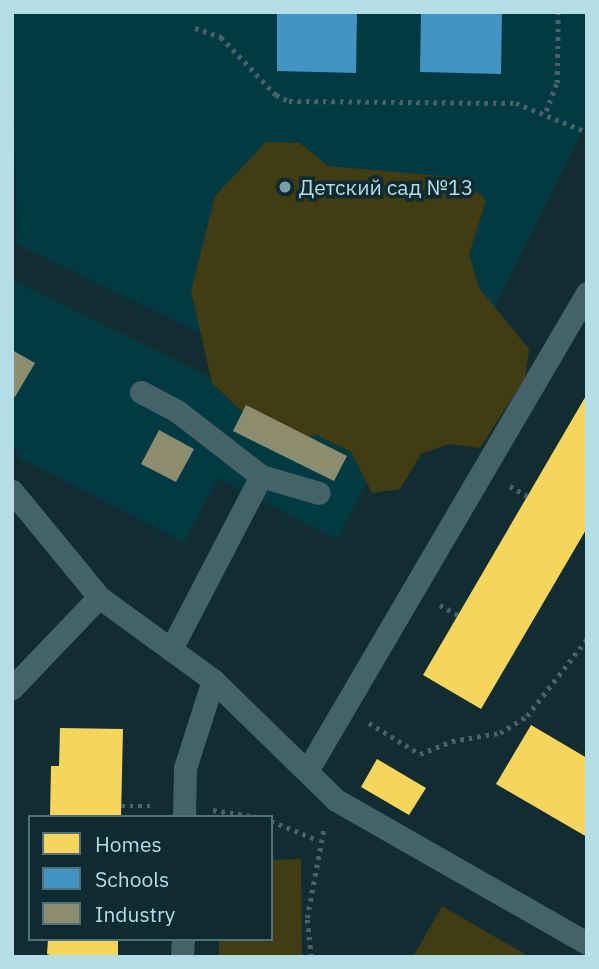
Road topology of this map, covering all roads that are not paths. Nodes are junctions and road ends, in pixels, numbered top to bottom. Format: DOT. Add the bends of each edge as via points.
graph roads {
  1 [pos="587,293"];
  2 [pos="141,392"];
  3 [pos="261,476"];
  4 [pos="12,491"];
  5 [pos="319,493"];
  6 [pos="99,597"];
  7 [pos="171,649"];
  8 [pos="12,658"];
  9 [pos="36,663"];
  10 [pos="212,680"];
  11 [pos="12,688"];
  12 [pos="307,771"];
  13 [pos="185,812"];
  14 [pos="587,943"];
  1 -- 12 [label="lane"];
  2 -- 3 [label="lane" via="177,411"];
  3 -- 5 [label="lane"];
  3 -- 7 [label="lane"];
  4 -- 6 [label="lane"];
  6 -- 7 [label="lane"];
  6 -- 9 [label="lane"];
  7 -- 10 [label="lane"];
  8 -- 9 [label="lane"];
  9 -- 11 [label="lane"];
  10 -- 12 [label="lane"];
  10 -- 13 [label="lane" via="185,768"];
  12 -- 14 [label="lane" via="336,800"];
}
